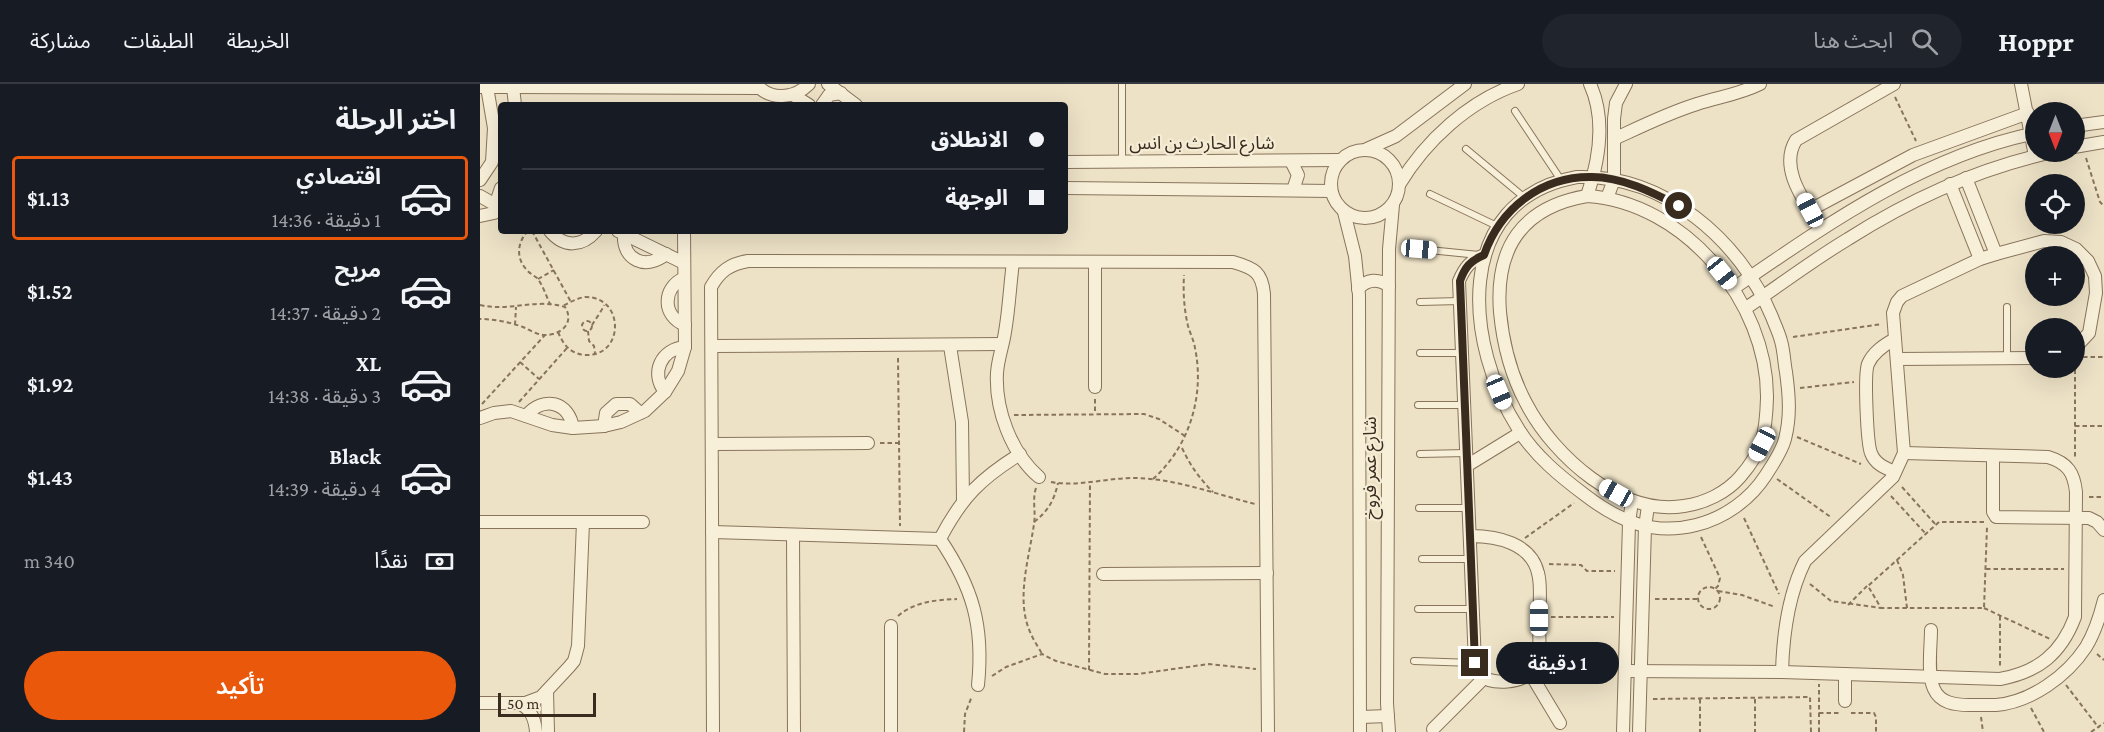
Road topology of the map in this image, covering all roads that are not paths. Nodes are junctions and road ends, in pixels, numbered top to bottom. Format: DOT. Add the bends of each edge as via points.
graph roads {
  1 [pos="809,84"];
  2 [pos="828,84"];
  3 [pos="1122,84"];
  4 [pos="1465,84"];
  5 [pos="1518,84"];
  6 [pos="1590,84"];
  7 [pos="1626,84"];
  8 [pos="1760,84"];
  9 [pos="2021,84"];
  10 [pos="1892,85"];
  11 [pos="757,86"];
  12 [pos="484,87"];
  13 [pos="513,87"];
  14 [pos="841,93"];
  15 [pos="793,95"];
  16 [pos="515,102"];
  17 [pos="804,102"];
  18 [pos="824,102"];
  19 [pos="852,102"];
  20 [pos="2025,102"];
  21 [pos="1515,111"];
  22 [pos="2025,114"];
  23 [pos="2104,122"];
  24 [pos="2085,125"];
  25 [pos="2025,136"];
  26 [pos="1614,139"];
  27 [pos="2104,142"];
  28 [pos="2085,145"];
  29 [pos="1466,149"];
  30 [pos="1365,150"];
  31 [pos="2025,159"];
  32 [pos="1340,160"];
  33 [pos="1291,161"];
  34 [pos="1068,162"];
  35 [pos="1122,162"];
  36 [pos="497,163"];
  37 [pos="1593,177"];
  38 [pos="1966,178"];
  39 [pos="480,180"];
  40 [pos="1561,180"];
  41 [pos="1614,180"];
  42 [pos="1399,184"];
  43 [pos="1950,184"];
  44 [pos="1068,188"];
  45 [pos="1293,190"];
  46 [pos="1331,191"];
  47 [pos="1430,194"];
  48 [pos="480,196"];
  49 [pos="1587,196"];
  50 [pos="1525,198"];
  51 [pos="1607,198"];
  52 [pos="498,205"];
  53 [pos="1392,205"];
  54 [pos="498,207"];
  55 [pos="1810,210"];
  56 [pos="1344,212"];
  57 [pos="480,216"];
  58 [pos="1497,226"];
  59 [pos="1821,229"];
  60 [pos="554,234"];
  61 [pos="593,234"];
  62 [pos="622,234"];
  63 [pos="625,234"];
  64 [pos="684,234"];
  65 [pos="1419,249"];
  66 [pos="666,254"];
  67 [pos="1996,254"];
  68 [pos="1484,255"];
  69 [pos="1980,259"];
  70 [pos="1012,262"];
  71 [pos="1095,262"];
  72 [pos="684,263"];
  73 [pos="1751,277"];
  74 [pos="684,278"];
  75 [pos="1389,286"];
  76 [pos="1734,288"];
  77 [pos="1358,289"];
  78 [pos="1763,296"];
  79 [pos="1460,301"];
  80 [pos="1420,302"];
  81 [pos="2007,307"];
  82 [pos="1746,308"];
  83 [pos="685,325"];
  84 [pos="2085,337"];
  85 [pos="1895,339"];
  86 [pos="1002,344"];
  87 [pos="950,345"];
  88 [pos="712,346"];
  89 [pos="686,347"];
  90 [pos="1420,353"];
  91 [pos="1463,353"];
  92 [pos="2007,358"];
  93 [pos="2025,358"];
  94 [pos="1897,359"];
  95 [pos="1095,387"];
  96 [pos="665,392"];
  97 [pos="1418,405"];
  98 [pos="1465,405"];
  99 [pos="640,413"];
  100 [pos="526,416"];
  101 [pos="480,418"];
  102 [pos="604,426"];
  103 [pos="573,428"];
  104 [pos="1520,433"];
  105 [pos="868,443"];
  106 [pos="712,444"];
  107 [pos="1904,453"];
  108 [pos="1020,454"];
  109 [pos="1420,454"];
  110 [pos="1993,456"];
  111 [pos="1467,459"];
  112 [pos="1894,475"];
  113 [pos="1039,477"];
  114 [pos="963,500"];
  115 [pos="1632,501"];
  116 [pos="1648,506"];
  117 [pos="1419,508"];
  118 [pos="1470,508"];
  119 [pos="2076,518"];
  120 [pos="480,522"];
  121 [pos="583,522"];
  122 [pos="643,522"];
  123 [pos="1629,523"];
  124 [pos="1645,527"];
  125 [pos="2104,530"];
  126 [pos="712,532"];
  127 [pos="793,535"];
  128 [pos="1471,536"];
  129 [pos="940,539"];
  130 [pos="1422,559"];
  131 [pos="1472,559"];
  132 [pos="1267,573"];
  133 [pos="1103,574"];
  134 [pos="2104,600"];
  135 [pos="1418,609"];
  136 [pos="1473,609"];
  137 [pos="891,626"];
  138 [pos="1931,630"];
  139 [pos="1414,661"];
  140 [pos="1475,663"];
  141 [pos="1533,670"];
  142 [pos="1625,671"];
  143 [pos="1641,671"];
  144 [pos="1782,672"];
  145 [pos="1845,674"];
  146 [pos="1931,676"];
  147 [pos="1484,678"];
  148 [pos="978,685"];
  149 [pos="547,691"];
  150 [pos="1845,700"];
  151 [pos="480,703"];
  152 [pos="518,703"];
  153 [pos="1388,716"];
  154 [pos="1361,717"];
  155 [pos="1560,723"];
  156 [pos="1434,729"];
  157 [pos="536,732"];
  158 [pos="548,732"];
  159 [pos="713,732"];
  160 [pos="794,732"];
  161 [pos="891,732"];
  162 [pos="1268,732"];
  163 [pos="1360,732"];
  164 [pos="1389,732"];
  165 [pos="1623,732"];
  166 [pos="1639,732"];
  1 -- 15 [label="street"];
  2 -- 14 [label="street"];
  3 -- 35 [label="lane"];
  4 -- 30 [label="street" via="1395,136"];
  5 -- 42 [label="street" via="1483,99 1462,114 1418,158"];
  6 -- 37 [label="street" via="1599,127"];
  7 -- 26 [label="street" via="1616,103"];
  8 -- 26 [label="street" via="1656,119"];
  9 -- 20 [label="street"];
  10 -- 55 [label="street" via="1797,140 1791,148 1791,174"];
  11 -- 13 [label="street"];
  11 -- 15 [label="street" via="775,96"];
  12 -- 13 [label="street"];
  12 -- 36 [label="street"];
  13 -- 16 [label="street"];
  14 -- 18 [label="street" via="829,95"];
  14 -- 19 [label="street"];
  15 -- 17 [label="street"];
  21 -- 40 [label="lane"];
  22 -- 55 [label="street" via="1921,151"];
  23 -- 24 [label="street"];
  25 -- 59 [label="street" via="1991,145 1903,182"];
  26 -- 41 [label="street"];
  27 -- 28 [label="street"];
  29 -- 50 [label="lane"];
  30 -- 32 [label="street"];
  30 -- 42 [label="street" via="1376,152 1393,164"];
  31 -- 38 [label="street"];
  32 -- 33 [label="street, شارع الحارث بن انس"];
  32 -- 46 [label="street" via="1332,174"];
  33 -- 35 [label="street, شارع الحارث بن انس"];
  33 -- 45 [label="street" via="1298,175"];
  34 -- 35 [label="street, شارع الحارث بن انس"];
  36 -- 39 [label="street"];
  37 -- 40 [label="street"];
  37 -- 41 [label="street"];
  37 -- 49 [label="street"];
  38 -- 43 [label="street"];
  38 -- 67 [label="street"];
  40 -- 50 [label="street"];
  41 -- 51 [label="street"];
  41 -- 73 [label="street" via="1679,206 1732,250"];
  42 -- 53 [label="street"];
  43 -- 69 [label="street"];
  43 -- 78 [label="street" via="1848,238"];
  44 -- 45 [label="street"];
  45 -- 46 [label="street"];
  46 -- 56 [label="street"];
  47 -- 58 [label="lane"];
  48 -- 52 [label="street"];
  49 -- 51 [label="street"];
  49 -- 115 [label="street" via="1568,199 1541,211 1519,230 1509,246 1502,264 1499,300 1503,336 1515,380 1546,435 1571,462"];
  50 -- 58 [label="street"];
  51 -- 76 [label="street" via="1644,211 1679,232 1709,258"];
  53 -- 56 [label="street" via="1375,217"];
  53 -- 75 [label="street, شارع عمر فروخ"];
  54 -- 57 [label="street" via="494,213"];
  55 -- 59 [label="street"];
  56 -- 77 [label="street, شارع عمر فروخ"];
  58 -- 68 [label="street"];
  59 -- 73 [label="street"];
  60 -- 61 [label="street" via="573,244 582,243"];
  62 -- 66 [label="street" via="626,249 637,260 652,262"];
  63 -- 66 [label="street"];
  64 -- 72 [label="street"];
  65 -- 68 [label="lane"];
  66 -- 72 [label="street"];
  67 -- 69 [label="street"];
  67 -- 84 [label="street" via="2044,241 2061,242 2076,249 2095,276 2096,293"];
  68 -- 79 [label="street" via="1464,269"];
  68 -- 104 [label="street" via="1480,286 1484,348 1493,378"];
  69 -- 85 [label="street" via="1902,296 1893,313"];
  70 -- 71 [label="street"];
  70 -- 86 [label="street"];
  70 -- 88 [label="street" via="736,263 717,277 711,287"];
  71 -- 95 [label="street"];
  71 -- 132 [label="street" via="1233,262 1258,274 1263,284"];
  72 -- 74 [label="street"];
  73 -- 76 [label="street"];
  73 -- 78 [label="street"];
  74 -- 83 [label="street"];
  74 -- 83 [label="street" via="672,286 667,305 673,318"];
  75 -- 77 [label="street" via="1375,280"];
  75 -- 153 [label="street, شارع عمر فروخ"];
  76 -- 82 [label="street"];
  77 -- 154 [label="street, شارع عمر فروخ"];
  78 -- 82 [label="street"];
  78 -- 124 [label="street" via="1781,339 1789,389 1790,415 1785,440 1760,485 1720,517 1671,529"];
  79 -- 80 [label="lane"];
  79 -- 91 [label="street"];
  81 -- 92 [label="lane"];
  82 -- 116 [label="street" via="1756,332 1767,387 1762,444 1736,482 1717,496 1695,505"];
  83 -- 89 [label="street"];
  85 -- 94 [label="street"];
  85 -- 112 [label="street" via="1883,346 1867,366 1871,454"];
  86 -- 87 [label="street"];
  86 -- 108 [label="street" via="998,395 1009,435"];
  87 -- 88 [label="street"];
  87 -- 114 [label="street" via="962,422"];
  88 -- 106 [label="street"];
  89 -- 96 [label="street"];
  89 -- 96 [label="street" via="661,360 658,380"];
  90 -- 91 [label="lane"];
  91 -- 98 [label="street"];
  92 -- 93 [label="street"];
  92 -- 94 [label="street"];
  94 -- 107 [label="street"];
  96 -- 99 [label="street"];
  97 -- 98 [label="lane"];
  98 -- 111 [label="street"];
  99 -- 102 [label="street"];
  99 -- 102 [label="street" via="630,404 616,404 606,413"];
  100 -- 101 [label="street" via="511,411"];
  100 -- 103 [label="street"];
  100 -- 103 [label="street" via="539,405 555,404 568,413"];
  102 -- 103 [label="street"];
  104 -- 111 [label="street"];
  104 -- 123 [label="street" via="1585,495"];
  105 -- 106 [label="street"];
  106 -- 126 [label="street"];
  107 -- 110 [label="street"];
  107 -- 112 [label="street"];
  108 -- 113 [label="street"];
  108 -- 114 [label="street" via="996,469"];
  109 -- 111 [label="lane"];
  110 -- 119 [label="street" via="2048,458 2069,467 2075,479"];
  110 -- 119 [label="street" via="1996,517"];
  111 -- 118 [label="street"];
  112 -- 144 [label="street" via="1805,561 1784,632"];
  114 -- 129 [label="street"];
  115 -- 116 [label="street"];
  115 -- 123 [label="street"];
  116 -- 124 [label="street"];
  117 -- 118 [label="lane"];
  118 -- 128 [label="street"];
  119 -- 125 [label="street" via="2089,518"];
  119 -- 146 [label="street" via="2074,617 2062,644 2045,661 2017,676"];
  120 -- 121 [label="street"];
  121 -- 122 [label="street"];
  121 -- 149 [label="street" via="577,654"];
  123 -- 124 [label="street"];
  123 -- 142 [label="street"];
  124 -- 143 [label="street"];
  126 -- 127 [label="street"];
  126 -- 159 [label="street"];
  127 -- 129 [label="street"];
  127 -- 160 [label="street"];
  128 -- 131 [label="street"];
  128 -- 141 [label="street" via="1494,537 1516,545 1539,574 1539,654"];
  129 -- 148 [label="street" via="972,598 980,633"];
  130 -- 131 [label="lane"];
  131 -- 136 [label="street"];
  132 -- 133 [label="street"];
  132 -- 162 [label="street"];
  134 -- 146 [label="street" via="2086,647 2069,668 2025,697 1998,705 1955,705 1942,700 1934,690"];
  135 -- 136 [label="lane"];
  136 -- 140 [label="street"];
  137 -- 161 [label="street"];
  138 -- 146 [label="street"];
  139 -- 140 [label="lane"];
  140 -- 147 [label="street"];
  141 -- 147 [label="street" via="1525,677 1507,681"];
  141 -- 155 [label="street"];
  142 -- 143 [label="street"];
  142 -- 165 [label="street"];
  143 -- 144 [label="street"];
  143 -- 166 [label="street"];
  144 -- 145 [label="street"];
  145 -- 146 [label="street"];
  145 -- 150 [label="street"];
  147 -- 156 [label="street"];
  149 -- 152 [label="street" via="533,702"];
  149 -- 158 [label="street"];
  151 -- 152 [label="street"];
  152 -- 157 [label="street" via="534,717"];
  153 -- 154 [label="street"];
  153 -- 164 [label="street, شارع عمر فروخ"];
  154 -- 163 [label="street, شارع عمر فروخ"];
}
